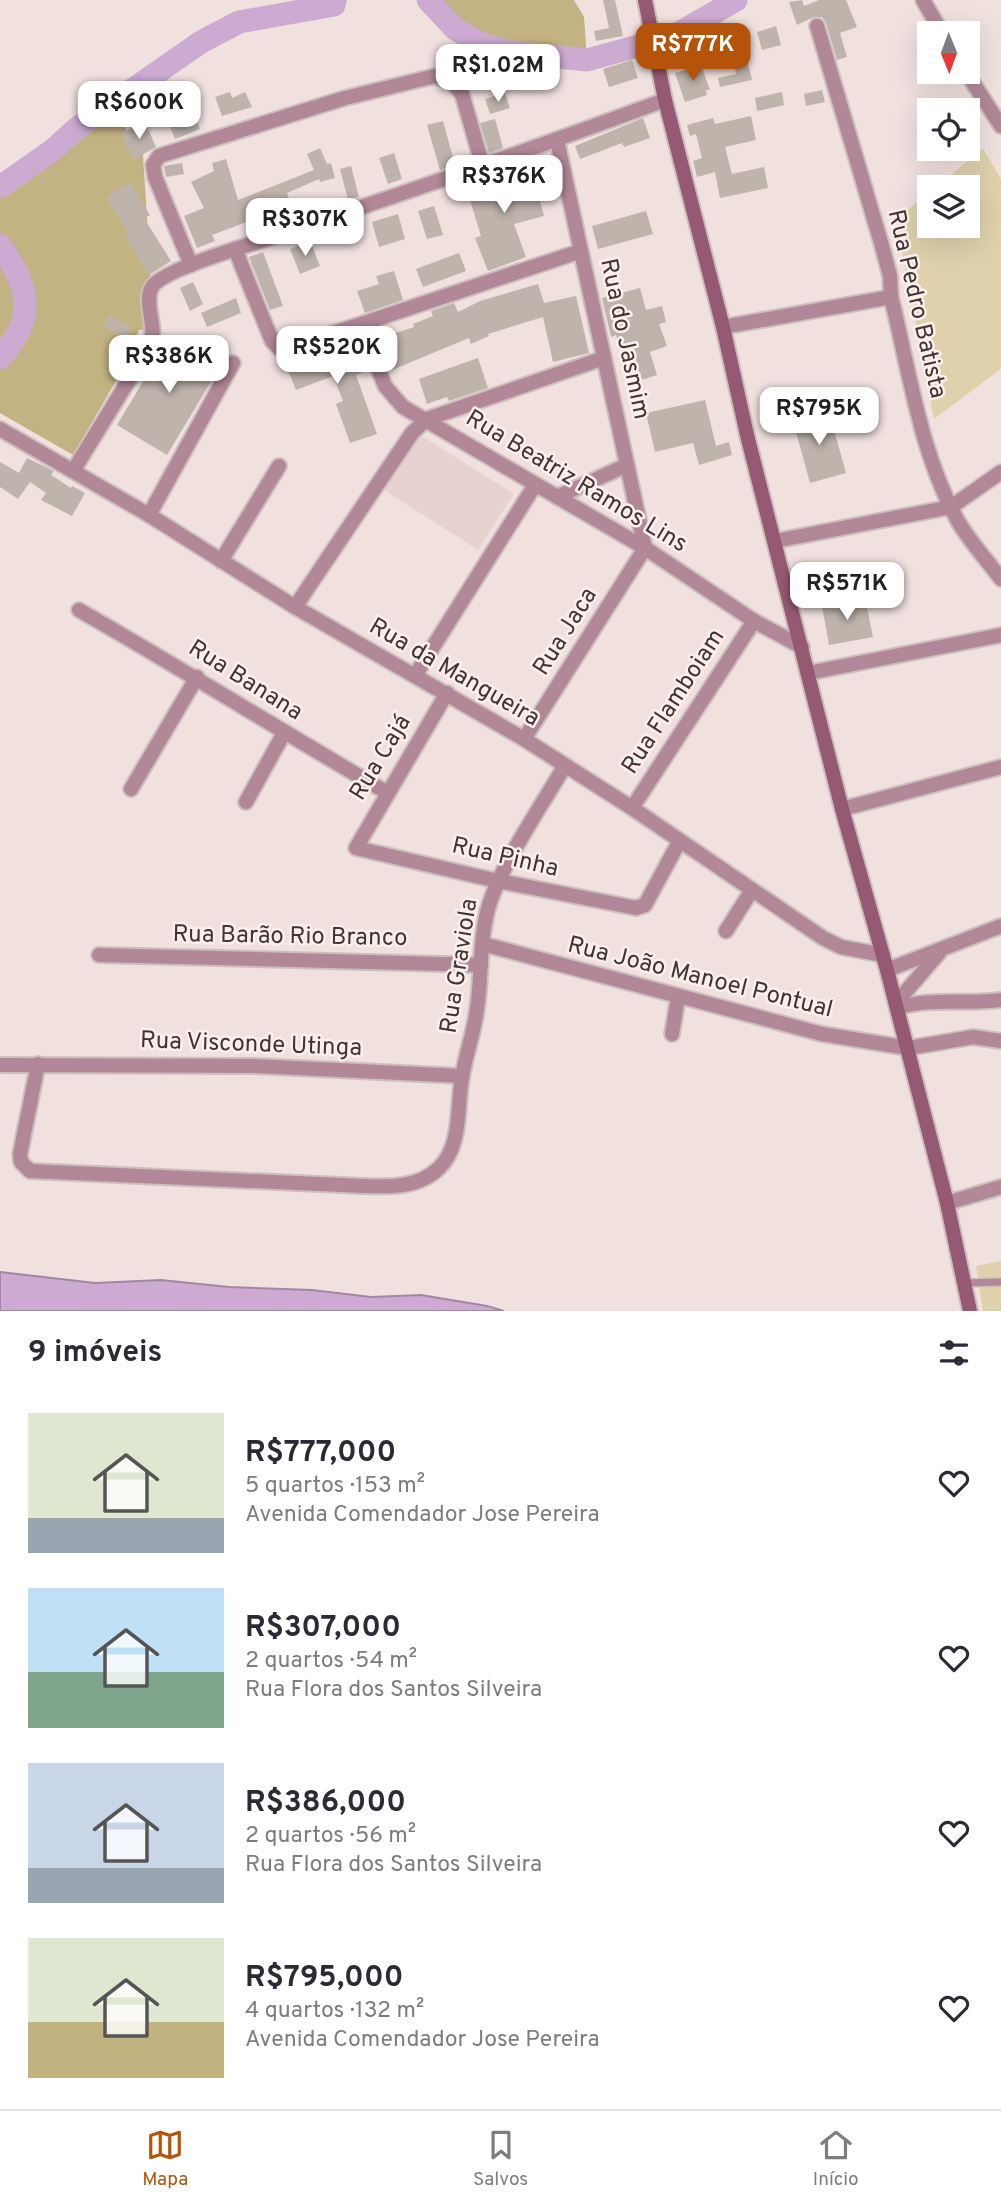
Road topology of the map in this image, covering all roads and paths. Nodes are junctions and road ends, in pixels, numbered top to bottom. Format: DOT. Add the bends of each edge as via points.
graph roads {
  1 [pos="645,0"];
  2 [pos="923,0"];
  3 [pos="935,21"];
  4 [pos="817,26"];
  5 [pos="974,84"];
  6 [pos="666,100"];
  7 [pos="1001,126"];
  8 [pos="557,140"];
  9 [pos="483,167"];
  10 [pos="236,249"];
  11 [pos="581,251"];
  12 [pos="191,265"];
  13 [pos="891,297"];
  14 [pos="361,326"];
  15 [pos="723,327"];
  16 [pos="604,358"];
  17 [pos="233,363"];
  18 [pos="426,419"];
  19 [pos="0,429"];
  20 [pos="627,465"];
  21 [pos="279,466"];
  22 [pos="73,471"];
  23 [pos="1001,472"];
  24 [pos="535,485"];
  25 [pos="557,497"];
  26 [pos="951,507"];
  27 [pos="149,515"];
  28 [pos="775,541"];
  29 [pos="645,548"];
  30 [pos="221,561"];
  31 [pos="1001,579"];
  32 [pos="295,607"];
  33 [pos="79,610"];
  34 [pos="754,621"];
  35 [pos="1001,635"];
  36 [pos="802,647"];
  37 [pos="808,673"];
  38 [pos="416,674"];
  39 [pos="197,677"];
  40 [pos="447,693"];
  41 [pos="284,733"];
  42 [pos="524,739"];
  43 [pos="564,767"];
  44 [pos="1001,767"];
  45 [pos="131,789"];
  46 [pos="386,792"];
  47 [pos="246,803"];
  48 [pos="632,808"];
  49 [pos="842,809"];
  50 [pos="679,842"];
  51 [pos="356,848"];
  52 [pos="498,881"];
  53 [pos="752,890"];
  54 [pos="1001,926"];
  55 [pos="726,931"];
  56 [pos="483,944"];
  57 [pos="940,952"];
  58 [pos="99,955"];
  59 [pos="883,955"];
  60 [pos="481,965"];
  61 [pos="887,970"];
  62 [pos="678,998"];
  63 [pos="1001,999"];
  64 [pos="897,1005"];
  65 [pos="672,1034"];
  66 [pos="1001,1041"];
  67 [pos="908,1048"];
  68 [pos="38,1064"];
  69 [pos="0,1065"];
  70 [pos="462,1076"];
  71 [pos="1001,1187"];
  72 [pos="947,1203"];
  73 [pos="1001,1282"];
  74 [pos="964,1283"];
  75 [pos="970,1311"];
  1 -- 6 [label="street"];
  2 -- 3 [label="street"];
  4 -- 13 [label="street, Rua Pedro Batista" via="882,246"];
  5 -- 7 [label="street"];
  6 -- 8 [label="street"];
  6 -- 15 [label="street"];
  8 -- 9 [label="street"];
  8 -- 11 [label="street, Rua do Jasmim"];
  9 -- 10 [label="street"];
  9 -- 12 [label="street" via="462,94 452,82 435,76 345,98 159,156 153,165 155,177"];
  10 -- 12 [label="street"];
  10 -- 14 [label="street" via="272,341 280,349"];
  11 -- 14 [label="street"];
  11 -- 16 [label="street, Rua do Jasmim"];
  12 -- 22 [label="street" via="150,289 151,344"];
  13 -- 15 [label="street"];
  13 -- 26 [label="street, Rua Pedro Batista" via="922,430"];
  14 -- 18 [label="street, Rua Beatriz Ramos Lins" via="385,386 403,407"];
  15 -- 28 [label="street"];
  16 -- 18 [label="street"];
  16 -- 20 [label="street, Rua do Jasmim"];
  17 -- 27 [label="street"];
  18 -- 24 [label="street, Rua Beatriz Ramos Lins"];
  18 -- 32 [label="street"];
  19 -- 22 [label="street, Rua da Mangueira"];
  20 -- 25 [label="street"];
  20 -- 29 [label="street, Rua do Jasmim"];
  21 -- 30 [label="street"];
  22 -- 27 [label="street, Rua da Mangueira"];
  23 -- 26 [label="street"];
  24 -- 25 [label="street, Rua Beatriz Ramos Lins"];
  24 -- 38 [label="street"];
  25 -- 29 [label="street, Rua Beatriz Ramos Lins"];
  26 -- 28 [label="street"];
  26 -- 31 [label="street, Rua Pedro Batista"];
  27 -- 30 [label="street, Rua da Mangueira"];
  28 -- 36 [label="street"];
  29 -- 34 [label="street, Rua Beatriz Ramos Lins"];
  29 -- 42 [label="street, Rua Jaca"];
  30 -- 32 [label="street, Rua da Mangueira"];
  32 -- 38 [label="street, Rua da Mangueira"];
  33 -- 39 [label="street, Rua Banana"];
  34 -- 36 [label="street, Rua Beatriz Ramos Lins"];
  34 -- 48 [label="street, Rua Flamboiam"];
  35 -- 37 [label="street"];
  36 -- 37 [label="street"];
  37 -- 49 [label="street"];
  38 -- 40 [label="street, Rua da Mangueira"];
  39 -- 41 [label="street, Rua Banana"];
  39 -- 45 [label="street"];
  40 -- 42 [label="street, Rua da Mangueira"];
  40 -- 46 [label="street, Rua Cajá"];
  41 -- 46 [label="street, Rua Banana"];
  41 -- 47 [label="street"];
  42 -- 43 [label="street, Rua da Mangueira"];
  43 -- 48 [label="street, Rua da Mangueira"];
  43 -- 52 [label="street, Rua Graviola"];
  44 -- 49 [label="street"];
  46 -- 51 [label="street, Rua Cajá"];
  48 -- 50 [label="street, Rua da Mangueira"];
  49 -- 59 [label="street"];
  50 -- 52 [label="street, Rua Pinha" via="645,905 624,908"];
  50 -- 53 [label="street, Rua da Mangueira"];
  51 -- 52 [label="street, Rua Pinha"];
  52 -- 56 [label="street, Rua Graviola"];
  53 -- 55 [label="street"];
  53 -- 59 [label="street, Rua da Mangueira" via="822,938 841,947"];
  54 -- 57 [label="street"];
  56 -- 60 [label="street, Rua Graviola"];
  56 -- 62 [label="street, Rua João Manoel Pontual"];
  57 -- 61 [label="street"];
  57 -- 64 [label="street"];
  58 -- 60 [label="street, Rua Barão Rio Branco"];
  59 -- 61 [label="street"];
  60 -- 70 [label="street, Rua Graviola" via="473,1037"];
  61 -- 64 [label="street"];
  62 -- 65 [label="street"];
  62 -- 67 [label="street, Rua João Manoel Pontual" via="822,1034"];
  63 -- 64 [label="street"];
  64 -- 67 [label="street"];
  66 -- 67 [label="street, Rua João Manoel Pontual" via="973,1037"];
  67 -- 72 [label="street"];
  68 -- 69 [label="street, Rua Visconde Utinga"];
  68 -- 70 [label="street, Rua Visconde Utinga" via="255,1066"];
  68 -- 70 [label="street, Rua Graviola" via="20,1154 25,1168 38,1174 389,1187 427,1178 450,1153"];
  71 -- 72 [label="street"];
  72 -- 74 [label="street"];
  73 -- 74 [label="lane"];
  74 -- 75 [label="street"];
}
